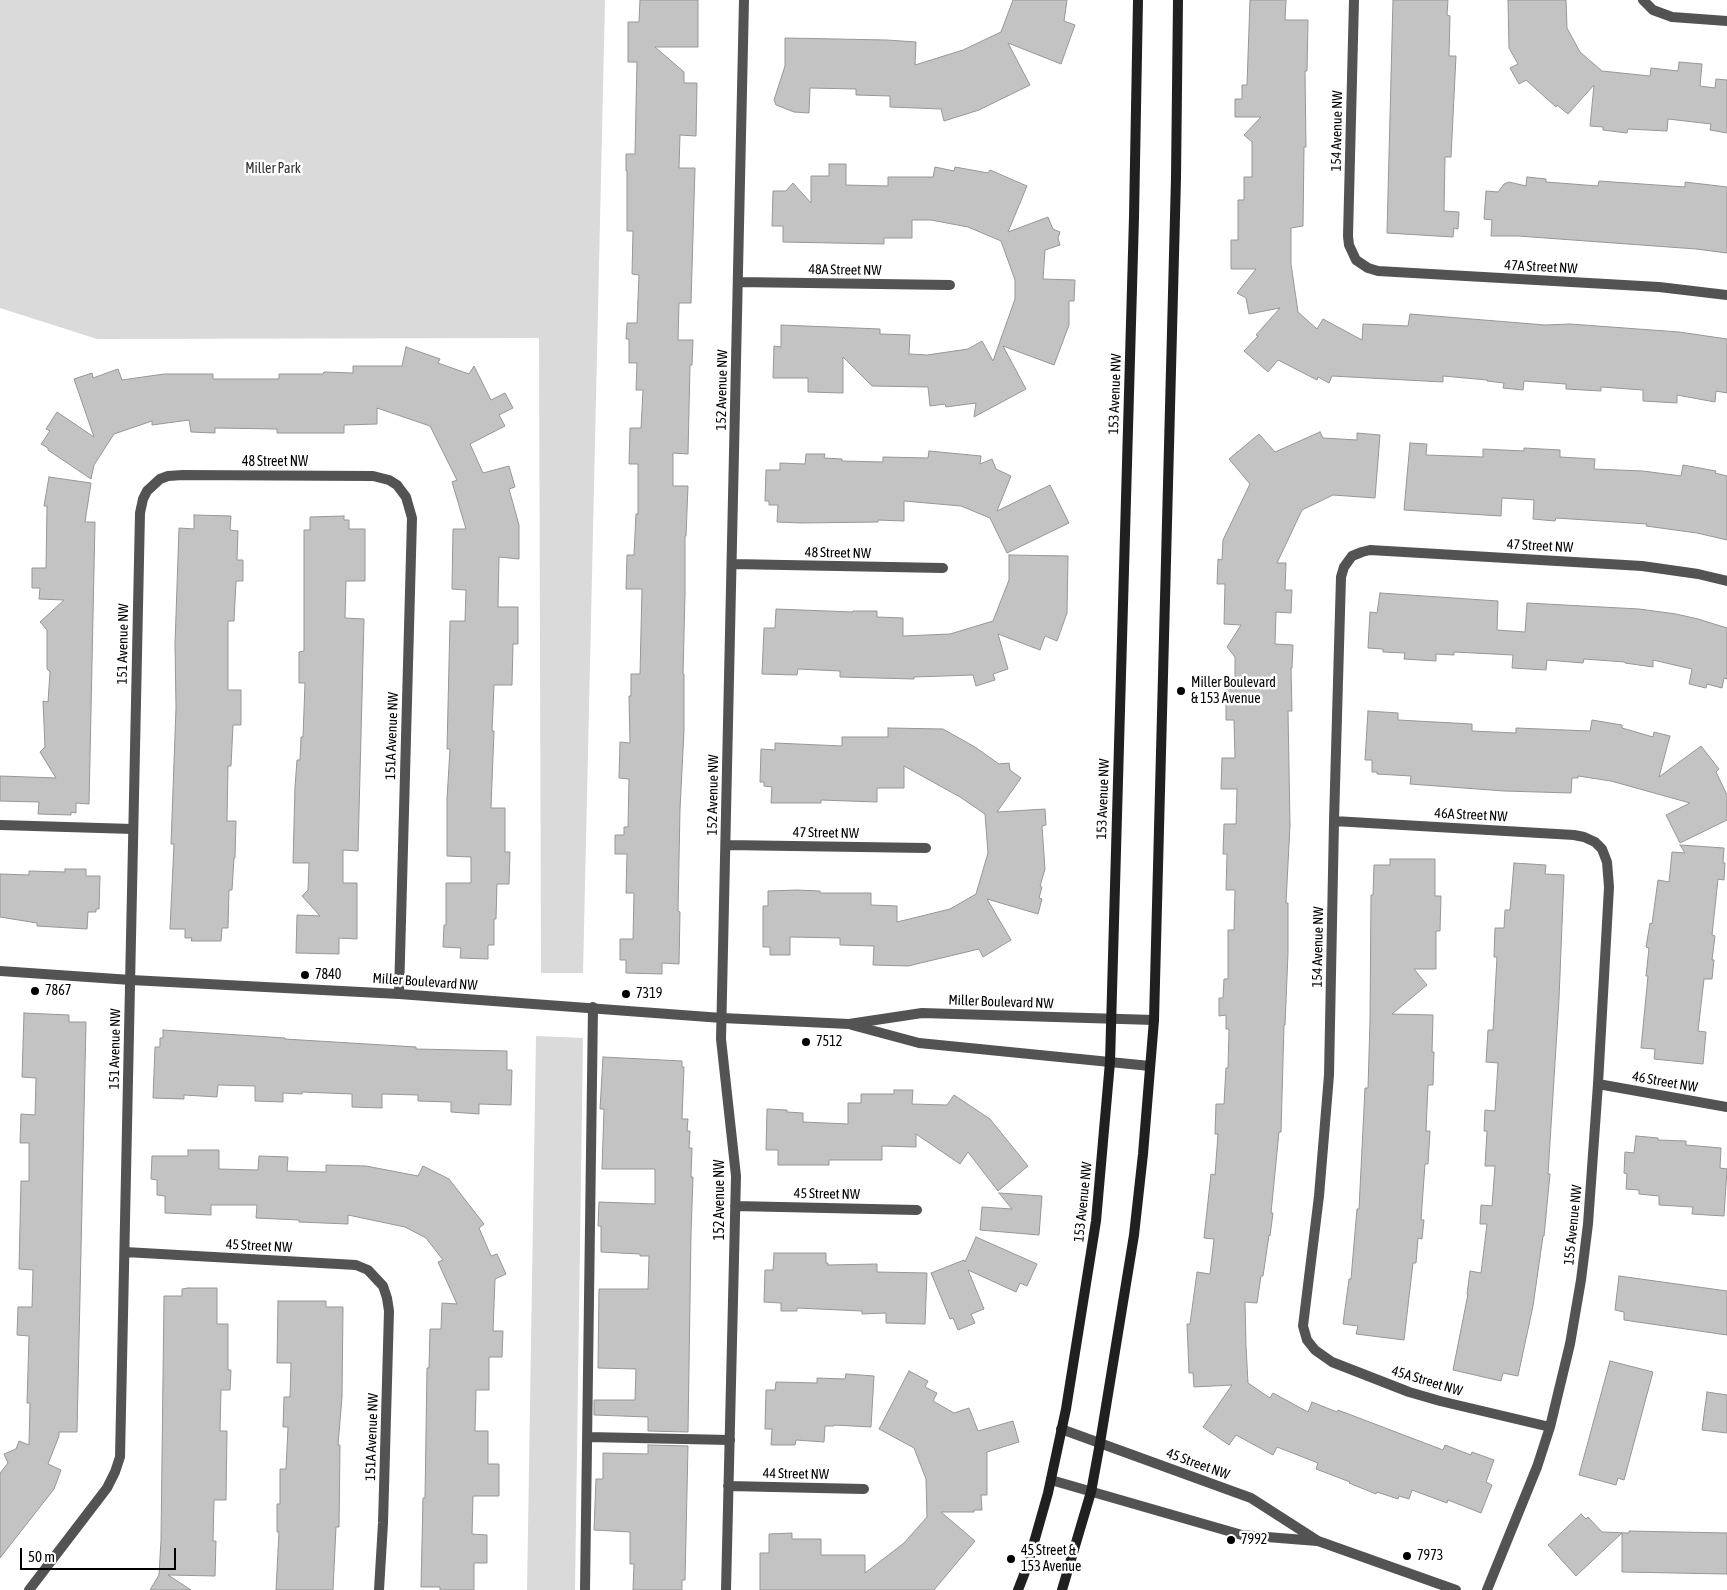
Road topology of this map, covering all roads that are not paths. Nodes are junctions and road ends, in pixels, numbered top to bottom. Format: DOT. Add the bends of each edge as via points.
graph roads {
  1 [pos="744,0"];
  2 [pos="1138,0"];
  3 [pos="1178,0"];
  4 [pos="1354,0"];
  5 [pos="1645,2"];
  6 [pos="1727,21"];
  7 [pos="1356,260"];
  8 [pos="738,282"];
  9 [pos="950,285"];
  10 [pos="1727,295"];
  11 [pos="153,484"];
  12 [pos="397,484"];
  13 [pos="1352,556"];
  14 [pos="732,564"];
  15 [pos="943,568"];
  16 [pos="1727,581"];
  17 [pos="1334,821"];
  18 [pos="0,825"];
  19 [pos="133,829"];
  20 [pos="726,845"];
  21 [pos="926,848"];
  22 [pos="1602,849"];
  23 [pos="0,971"];
  24 [pos="131,980"];
  25 [pos="398,994"];
  26 [pos="593,1007"];
  27 [pos="722,1018"];
  28 [pos="1111,1018"];
  29 [pos="1154,1020"];
  30 [pos="849,1024"];
  31 [pos="1110,1062"];
  32 [pos="1150,1066"];
  33 [pos="1598,1084"];
  34 [pos="1727,1107"];
  35 [pos="735,1206"];
  36 [pos="918,1210"];
  37 [pos="125,1252"];
  38 [pos="383,1286"];
  39 [pos="1307,1340"];
  40 [pos="1550,1427"];
  41 [pos="1061,1429"];
  42 [pos="588,1437"];
  43 [pos="730,1440"];
  44 [pos="1100,1443"];
  45 [pos="1051,1480"];
  46 [pos="728,1486"];
  47 [pos="864,1489"];
  48 [pos="1091,1492"];
  49 [pos="1318,1541"];
  50 [pos="29,1590"];
  51 [pos="378,1590"];
  52 [pos="585,1590"];
  53 [pos="726,1590"];
  54 [pos="1018,1590"];
  55 [pos="1062,1590"];
  56 [pos="1456,1590"];
  57 [pos="1487,1590"];
  1 -- 8 [label="street, 152 Avenue NW"];
  2 -- 28 [label="main road, 153 Avenue NW"];
  3 -- 29 [label="main road"];
  4 -- 7 [label="street, 154 Avenue NW" via="1348,236"];
  5 -- 6 [label="street" via="1661,14 1672,17"];
  7 -- 10 [label="street, 47A Street NW" via="1378,271 1659,287"];
  8 -- 9 [label="street, 48A Street NW"];
  8 -- 14 [label="street, 152 Avenue NW"];
  11 -- 12 [label="street, 48 Street NW" via="168,476 183,475 373,476"];
  11 -- 19 [label="street, 151 Avenue NW" via="143,499 140,514"];
  12 -- 25 [label="street, 151A Avenue NW" via="406,496 412,518"];
  13 -- 16 [label="street, 47 Street NW" via="1362,552 1388,551 1642,566"];
  13 -- 17 [label="street, 154 Avenue NW" via="1341,577"];
  14 -- 15 [label="street, 48 Street NW"];
  14 -- 20 [label="street, 152 Avenue NW"];
  17 -- 22 [label="street, 46A Street NW" via="1574,835 1595,842"];
  17 -- 39 [label="street, 154 Avenue NW" via="1329,1075 1313,1253 1304,1312"];
  18 -- 19 [label="street"];
  19 -- 24 [label="street, 151 Avenue NW"];
  20 -- 21 [label="street, 47 Street NW"];
  20 -- 27 [label="street, 152 Avenue NW"];
  22 -- 33 [label="street, 155 Avenue NW" via="1607,862 1609,887"];
  23 -- 24 [label="street, Miller Boulevard NW"];
  24 -- 25 [label="street, Miller Boulevard NW"];
  24 -- 37 [label="street, 151 Avenue NW"];
  25 -- 26 [label="street, Miller Boulevard NW"];
  26 -- 27 [label="street, Miller Boulevard NW"];
  26 -- 42 [label="street"];
  27 -- 30 [label="street, Miller Boulevard NW"];
  27 -- 35 [label="street, 152 Avenue NW"];
  28 -- 29 [label="street, Miller Boulevard NW"];
  28 -- 30 [label="street, Miller Boulevard NW" via="922,1013"];
  28 -- 31 [label="main road, 153 Avenue NW"];
  29 -- 32 [label="main road"];
  30 -- 31 [label="street, Miller Boulevard NW" via="919,1044"];
  31 -- 32 [label="street, Miller Boulevard NW"];
  31 -- 41 [label="main road, 153 Avenue NW" via="1096,1221"];
  32 -- 44 [label="main road" via="1134,1235"];
  33 -- 34 [label="street, 46 Street NW"];
  33 -- 40 [label="street, 155 Avenue NW" via="1581,1280"];
  35 -- 36 [label="street, 45 Street NW"];
  35 -- 43 [label="street, 152 Avenue NW"];
  37 -- 38 [label="street, 45 Street NW" via="356,1265 368,1270"];
  37 -- 50 [label="street, 151 Avenue NW" via="120,1457 107,1488"];
  38 -- 51 [label="street, 151A Avenue NW" via="389,1311"];
  39 -- 40 [label="street, 45A Street NW" via="1332,1362 1409,1392"];
  40 -- 57 [label="street, 155 Avenue NW"];
  41 -- 44 [label="street, 45 Street NW"];
  41 -- 45 [label="main road, 153 Avenue NW"];
  42 -- 43 [label="street"];
  42 -- 52 [label="street"];
  43 -- 46 [label="street, 152 Avenue NW"];
  44 -- 48 [label="main road"];
  44 -- 49 [label="street, 45 Street NW" via="1250,1498"];
  45 -- 48 [label="street, 45 Street NW"];
  45 -- 54 [label="main road, 153 Avenue NW"];
  46 -- 47 [label="street, 44 Street NW"];
  46 -- 53 [label="street, 152 Avenue NW"];
  48 -- 49 [label="street, 45 Street NW" via="1242,1535"];
  48 -- 55 [label="main road"];
  49 -- 56 [label="street, 45 Street NW"];
}
